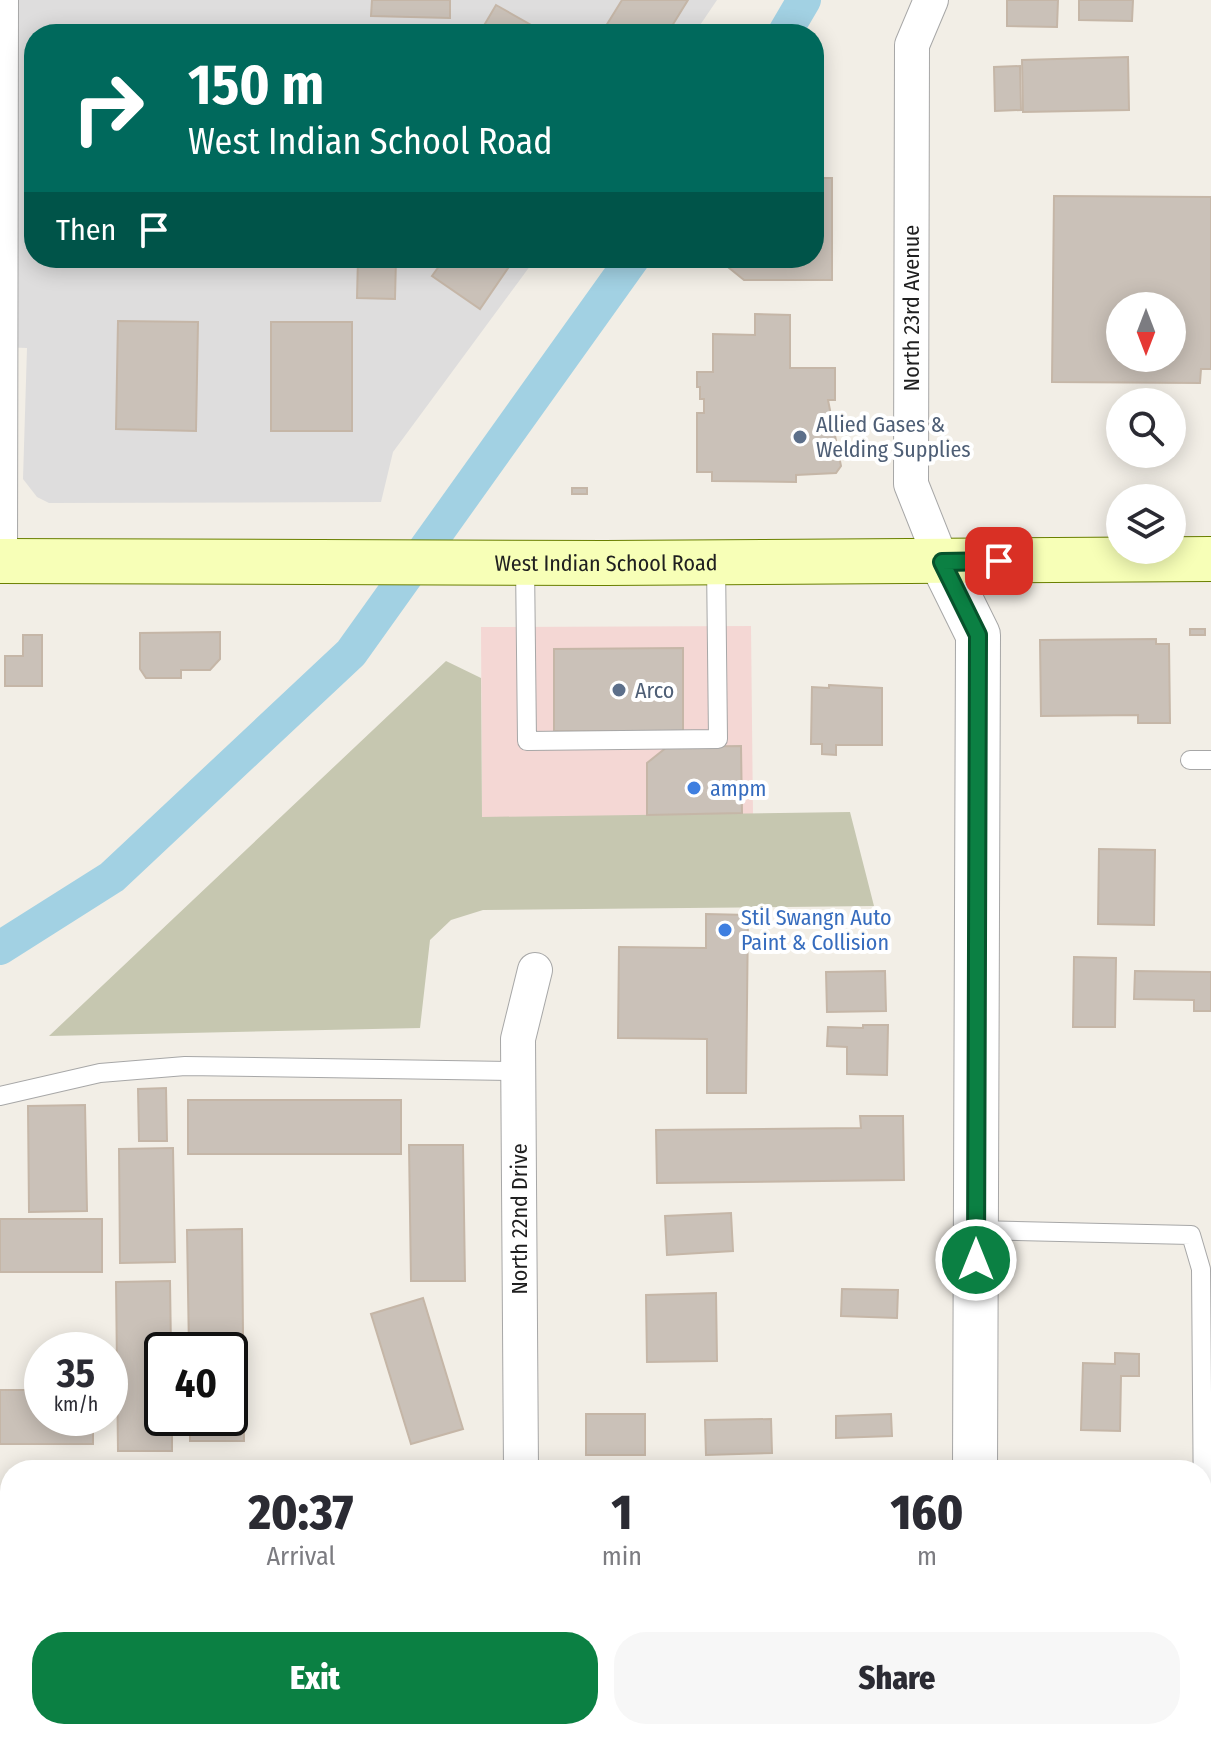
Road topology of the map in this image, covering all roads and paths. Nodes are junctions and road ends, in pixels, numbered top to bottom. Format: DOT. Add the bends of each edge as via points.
graph roads {
  1 [pos="1,0"];
  2 [pos="931,0"];
  3 [pos="1,144"];
  4 [pos="0,329"];
  5 [pos="1211,559"];
  6 [pos="0,561"];
  7 [pos="716,562"];
  8 [pos="942,562"];
  9 [pos="525,563"];
  10 [pos="1190,760"];
  11 [pos="1211,760"];
  12 [pos="535,970"];
  13 [pos="518,1071"];
  14 [pos="0,1096"];
  15 [pos="976,1230"];
  16 [pos="521,1460"];
  17 [pos="975,1460"];
  18 [pos="1204,1460"];
  1 -- 3 [label="street"];
  2 -- 8 [label="street, North 23rd Avenue" via="912,45 911,484"];
  3 -- 4 [label="street"];
  4 -- 6 [label="street"];
  5 -- 8 [label="main road, West Indian School Road"];
  6 -- 9 [label="main road, West Indian School Road"];
  7 -- 8 [label="main road, West Indian School Road"];
  7 -- 9 [label="main road, West Indian School Road"];
  7 -- 9 [label="lane" via="718,739 527,741"];
  8 -- 15 [label="street, North 23rd Avenue" via="978,635"];
  10 -- 11 [label="lane"];
  12 -- 13 [label="street, North 22nd Drive" via="518,1039"];
  13 -- 14 [label="lane" via="185,1066 100,1073"];
  13 -- 16 [label="street, North 22nd Drive"];
  15 -- 17 [label="street, North 23rd Avenue"];
  15 -- 18 [label="lane" via="1191,1235 1201,1269"];
}
